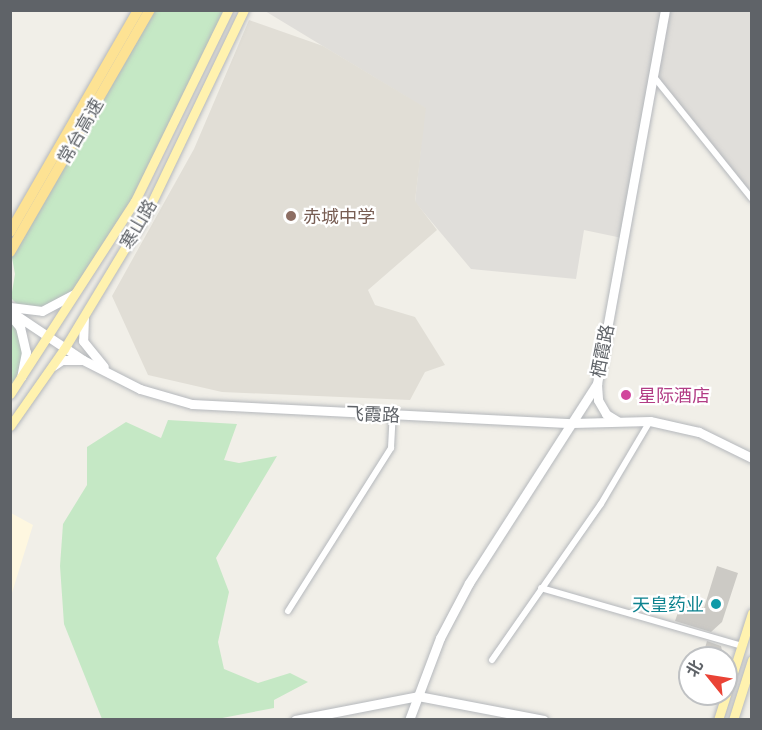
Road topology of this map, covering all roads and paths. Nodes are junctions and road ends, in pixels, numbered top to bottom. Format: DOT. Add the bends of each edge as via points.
graph roads {
  1 [pos="138,10"];
  2 [pos="150,10"];
  3 [pos="228,10"];
  4 [pos="244,10"];
  5 [pos="665,10"];
  6 [pos="654,77"];
  7 [pos="752,199"];
  8 [pos="10,232"];
  9 [pos="10,252"];
  10 [pos="79,290"];
  11 [pos="10,311"];
  12 [pos="84,315"];
  13 [pos="48,338"];
  14 [pos="64,349"];
  15 [pos="82,360"];
  16 [pos="51,368"];
  17 [pos="113,375"];
  18 [pos="20,379"];
  19 [pos="597,384"];
  20 [pos="10,394"];
  21 [pos="393,415"];
  22 [pos="618,421"];
  23 [pos="650,422"];
  24 [pos="572,423"];
  25 [pos="10,426"];
  26 [pos="752,458"];
  27 [pos="541,588"];
  28 [pos="288,611"];
  29 [pos="752,613"];
  30 [pos="742,646"];
  31 [pos="492,660"];
  32 [pos="752,660"];
  33 [pos="418,696"];
  34 [pos="295,720"];
  35 [pos="409,720"];
  36 [pos="544,720"];
  37 [pos="718,720"];
  38 [pos="733,720"];
  1 -- 8 [label="highway, 常台高速"];
  2 -- 9 [label="highway, 常台高速"];
  3 -- 10 [label="main road, 寒山路" via="135,201"];
  4 -- 12 [label="main road, 寒山路" via="149,208"];
  5 -- 6 [label="main road, 栖霞路"];
  6 -- 7 [label="street"];
  6 -- 19 [label="main road, 栖霞路"];
  10 -- 11 [label="main road" via="42,311"];
  10 -- 13 [label="main road, 寒山路"];
  11 -- 13 [label="main road, 飞霞路"];
  11 -- 18 [label="main road" via="20,327 26,352"];
  12 -- 14 [label="main road, 寒山路"];
  12 -- 17 [label="main road" via="83,341"];
  13 -- 14 [label="main road, 飞霞路"];
  13 -- 18 [label="main road, 寒山路"];
  14 -- 15 [label="main road, 飞霞路"];
  14 -- 16 [label="main road, 寒山路"];
  15 -- 16 [label="main road" via="62,360"];
  15 -- 17 [label="main road, 飞霞路"];
  16 -- 25 [label="main road, 寒山路"];
  17 -- 21 [label="main road, 飞霞路" via="192,404"];
  18 -- 20 [label="main road, 寒山路"];
  19 -- 22 [label="main road" via="602,407"];
  19 -- 24 [label="main road, 栖霞路"];
  21 -- 24 [label="main road, 飞霞路"];
  21 -- 28 [label="street" via="391,448"];
  22 -- 23 [label="main road, 飞霞路"];
  22 -- 24 [label="main road, 飞霞路"];
  23 -- 26 [label="main road, 飞霞路" via="699,432"];
  23 -- 27 [label="street" via="601,504"];
  24 -- 33 [label="main road, 栖霞路" via="469,583 440,638"];
  27 -- 30 [label="street"];
  27 -- 31 [label="street"];
  29 -- 30 [label="main road"];
  30 -- 37 [label="main road"];
  32 -- 38 [label="main road"];
  33 -- 34 [label="main road"];
  33 -- 35 [label="main road, 栖霞路"];
  33 -- 36 [label="main road"];
}
